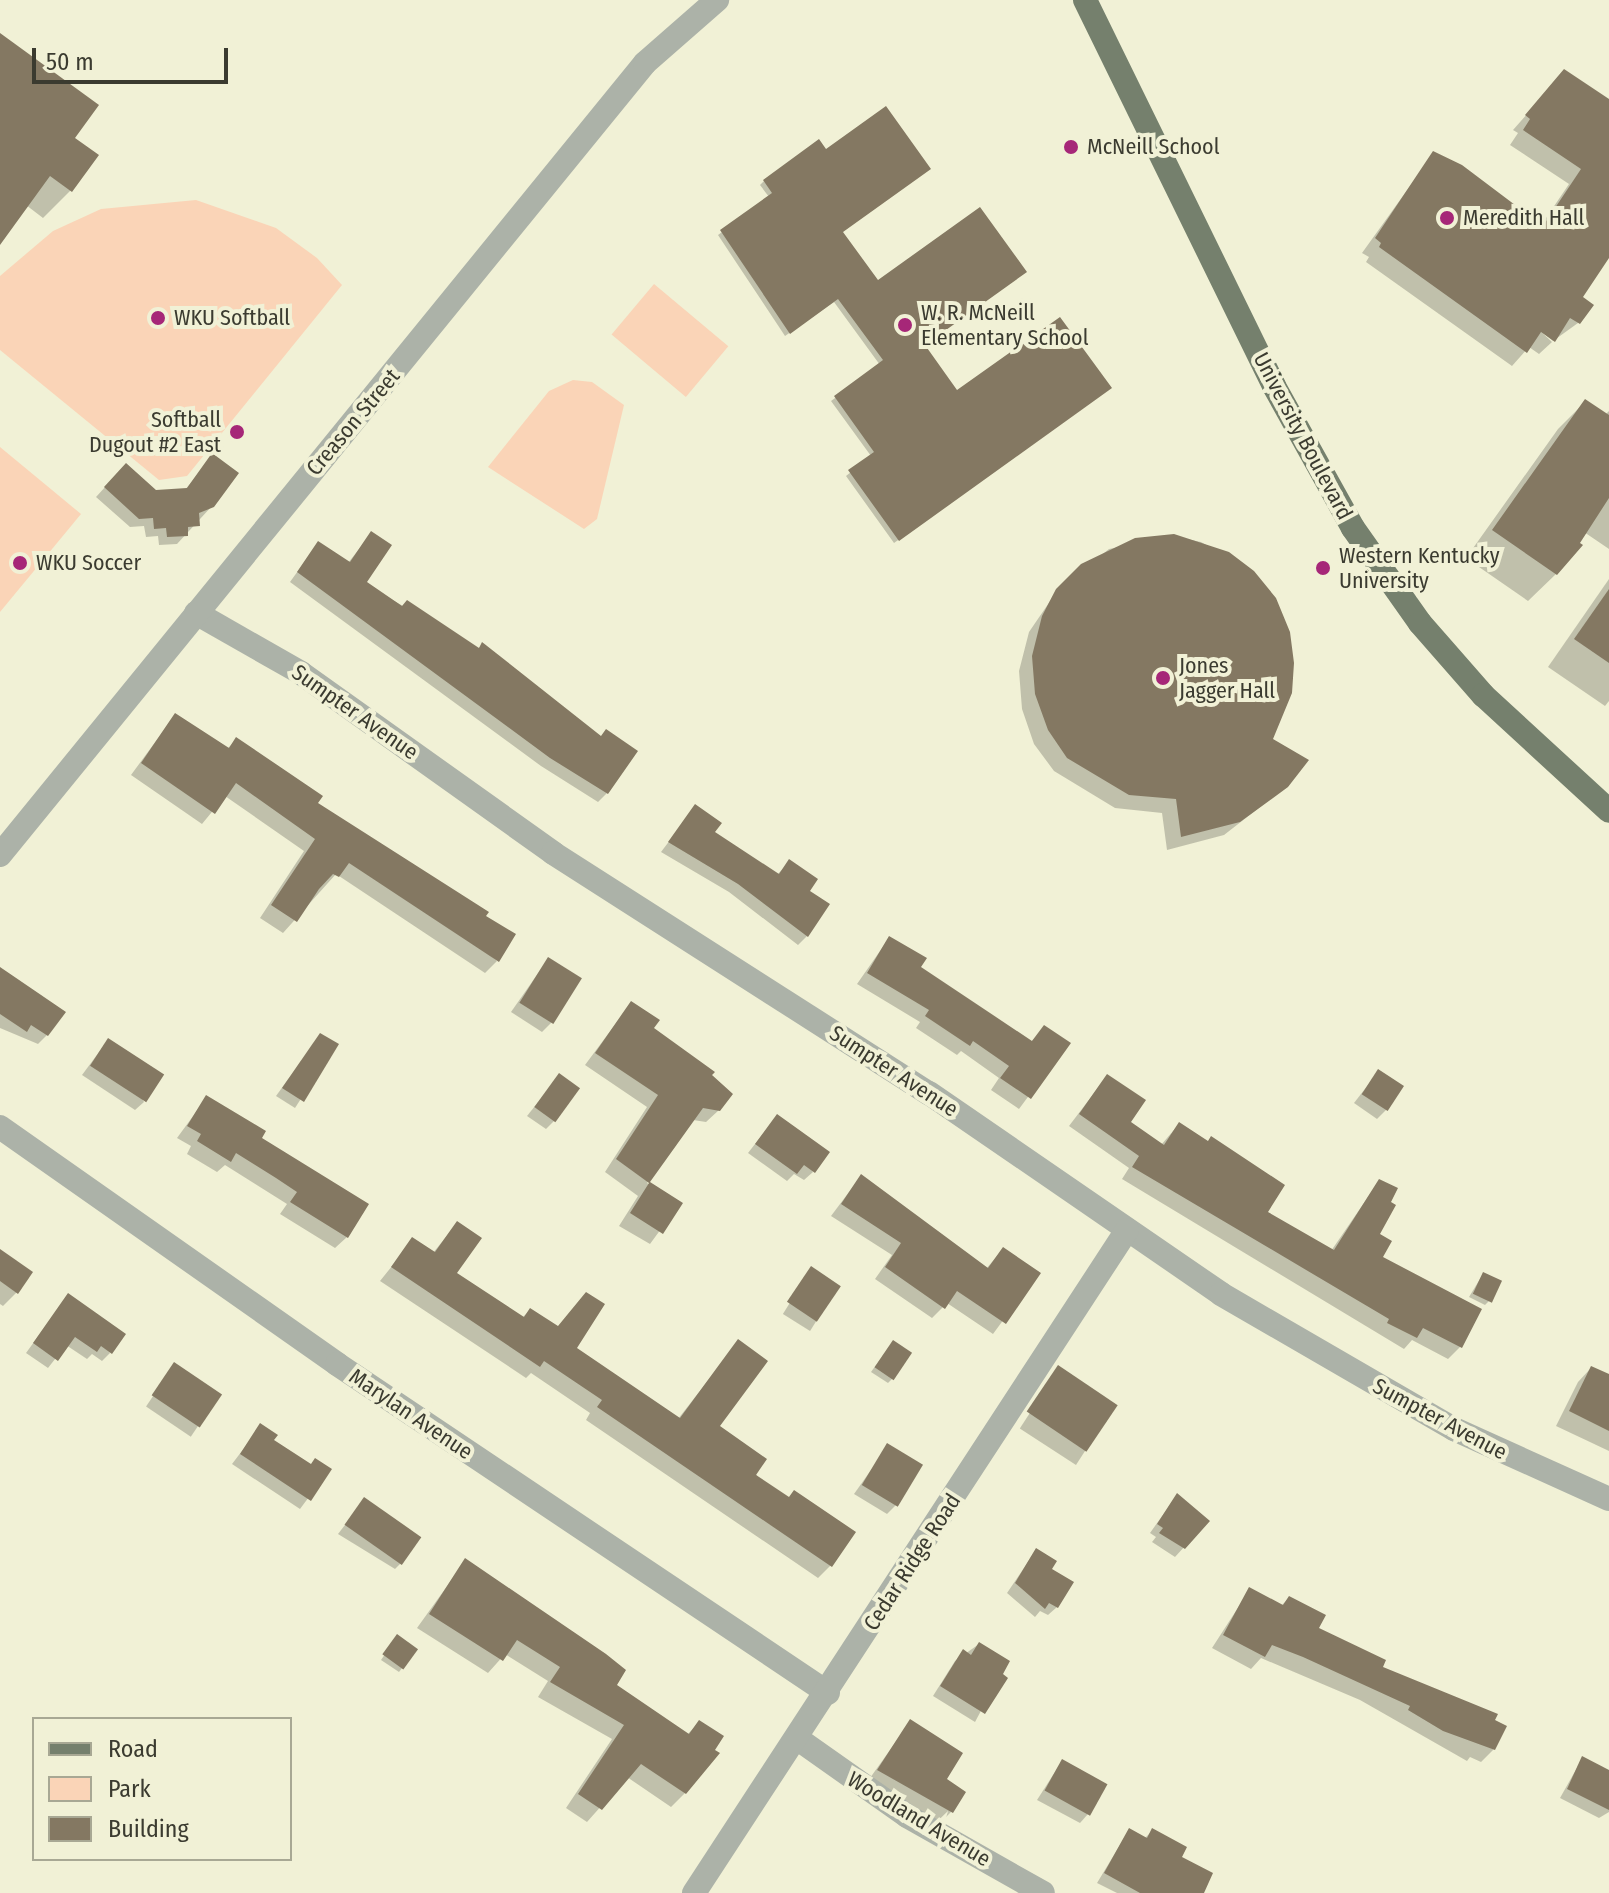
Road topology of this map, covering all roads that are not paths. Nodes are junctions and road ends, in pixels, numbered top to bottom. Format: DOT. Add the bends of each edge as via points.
graph roads {
  1 [pos="717,0"];
  2 [pos="1085,0"];
  3 [pos="196,613"];
  4 [pos="1609,811"];
  5 [pos="0,855"];
  6 [pos="0,1127"];
  7 [pos="1127,1230"];
  8 [pos="1609,1499"];
  9 [pos="828,1693"];
  10 [pos="798,1739"];
  11 [pos="694,1893"];
  12 [pos="1043,1893"];
  1 -- 3 [label="street, Creason Street" via="645,63"];
  2 -- 4 [label="main road, University Boulevard" via="1274,386 1353,528 1420,623 1483,695"];
  3 -- 5 [label="street, Creason Street"];
  3 -- 7 [label="street, Sumpter Avenue" via="301,673 553,853 929,1093"];
  6 -- 9 [label="street, Marylan Avenue" via="337,1364"];
  7 -- 8 [label="street, Sumpter Avenue" via="1279,1330 1414,1408"];
  7 -- 9 [label="street, Cedar Ridge Road"];
  9 -- 10 [label="street, Cedar Ridge Road"];
  10 -- 11 [label="street, Cedar Ridge Road"];
  10 -- 12 [label="street, Woodland Avenue" via="907,1816"];
}
